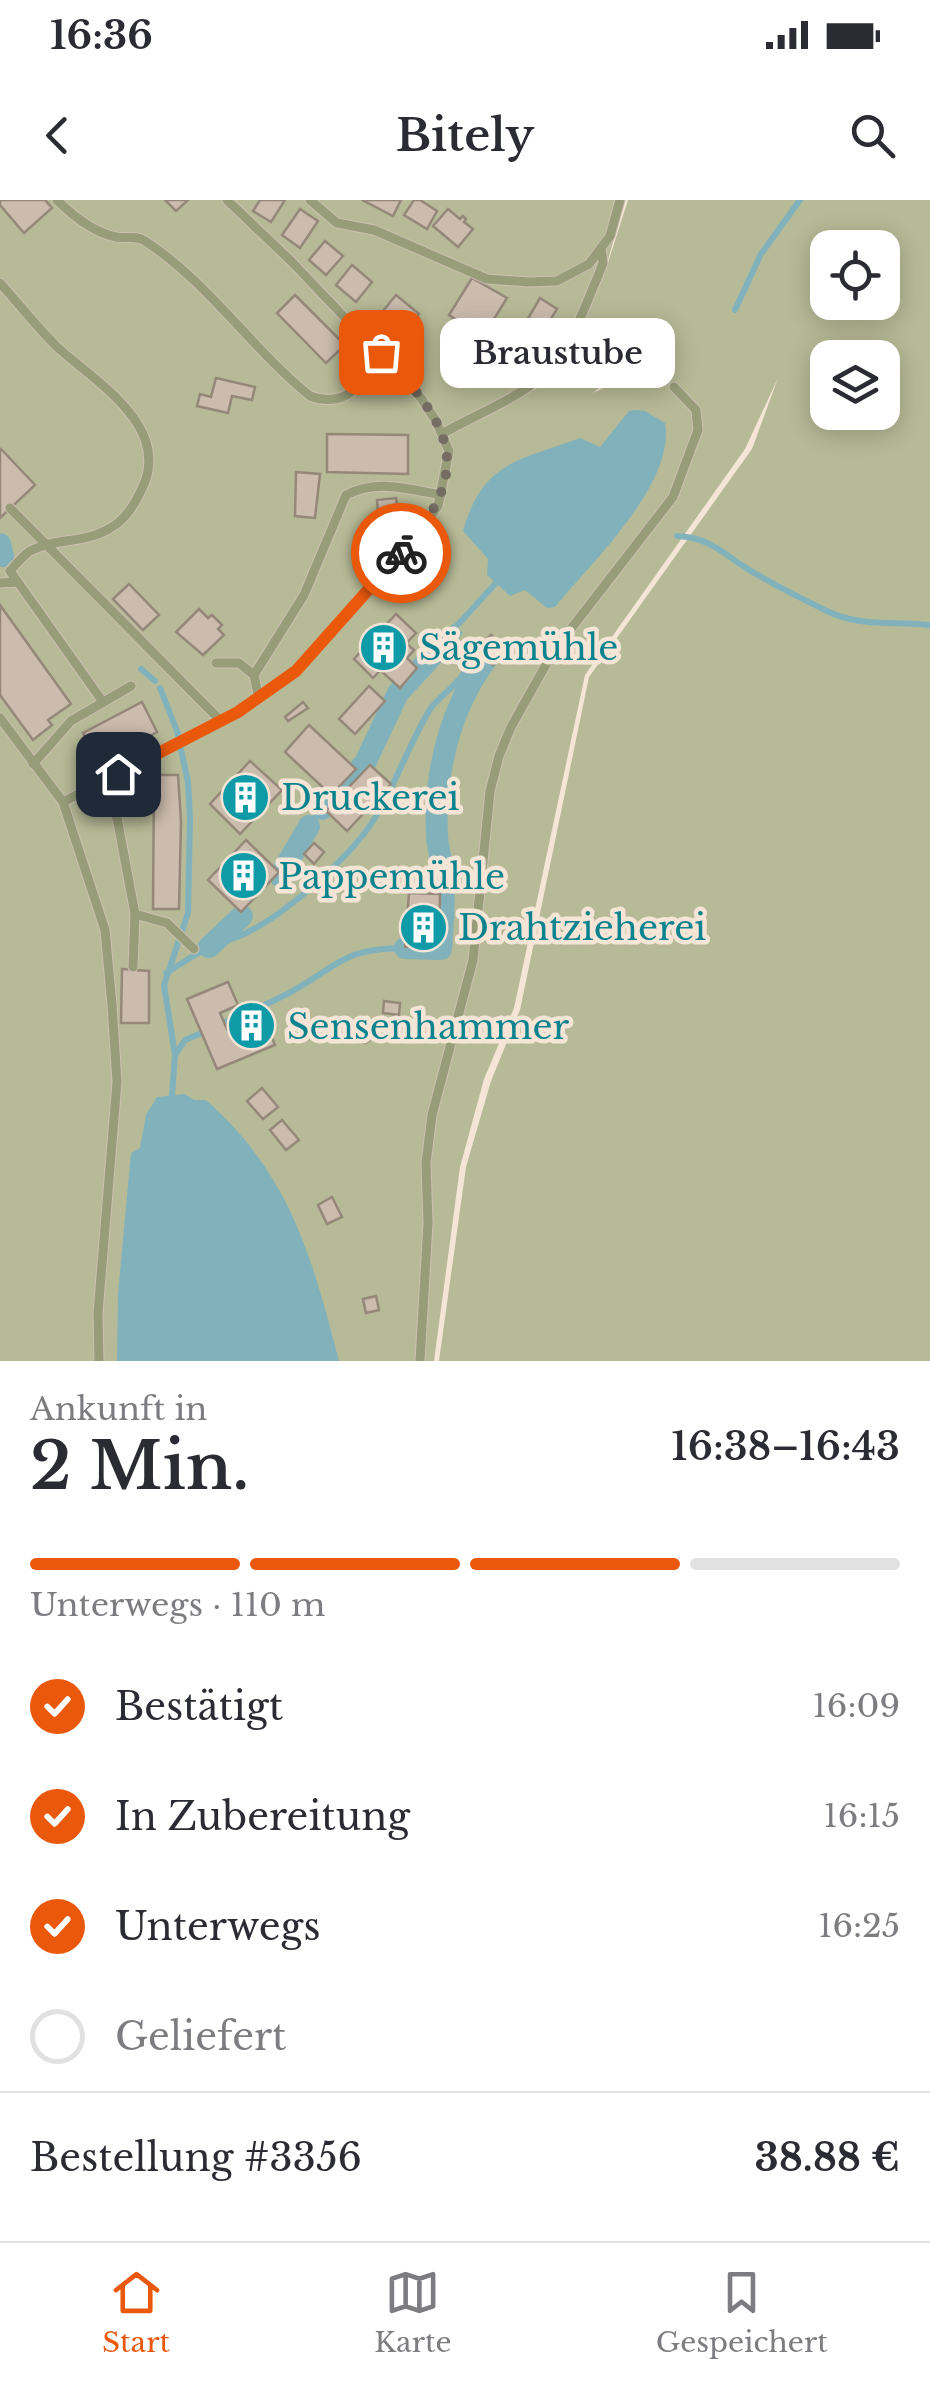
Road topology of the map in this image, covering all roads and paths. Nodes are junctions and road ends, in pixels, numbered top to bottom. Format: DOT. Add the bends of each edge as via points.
graph roads {
  1 [pos="57,200"];
  2 [pos="227,200"];
  3 [pos="310,200"];
  4 [pos="620,200"];
  5 [pos="601,248"];
  6 [pos="0,283"];
  7 [pos="381,352"];
  8 [pos="674,387"];
  9 [pos="442,434"];
  10 [pos="441,494"];
  11 [pos="10,508"];
  12 [pos="46,547"];
  13 [pos="18,582"];
  14 [pos="0,583"];
  15 [pos="216,663"];
  16 [pos="254,675"];
  17 [pos="131,686"];
  18 [pos="258,699"];
  19 [pos="103,702"];
  20 [pos="0,718"];
  21 [pos="220,721"];
  22 [pos="34,764"];
  23 [pos="98,785"];
  24 [pos="63,802"];
  25 [pos="135,914"];
  26 [pos="192,946"];
  27 [pos="133,967"];
  28 [pos="99,1361"];
  29 [pos="420,1361"];
  1 -- 7 [label="lane" via="92,227 141,238 171,260 310,396 331,400 354,392"];
  2 -- 7 [label="lane"];
  3 -- 5 [label="lane" via="336,223 374,230 487,279 557,281 589,264"];
  4 -- 5 [label="lane"];
  5 -- 9 [label="lane" via="598,276 551,369"];
  6 -- 12 [label="lane" via="126,407 148,450 147,476 121,521 95,536"];
  7 -- 9 [label="lane" via="422,398"];
  8 -- 29 [label="lane" via="696,410 698,430 673,497 553,652 511,727 490,790 473,960 426,1163"];
  9 -- 10 [label="lane" via="449,452"];
  10 -- 16 [label="lane" via="391,486 346,495 304,594"];
  10 -- 18 [label="lane" via="419,533 309,657"];
  11 -- 12 [label="lane"];
  12 -- 13 [label="lane" via="32,550 10,571"];
  12 -- 21 [label="lane"];
  13 -- 14 [label="lane"];
  13 -- 19 [label="lane"];
  15 -- 16 [label="lane" via="240,663"];
  16 -- 18 [label="lane"];
  17 -- 19 [label="lane"];
  18 -- 21 [label="lane"];
  19 -- 22 [label="lane" via="70,721"];
  20 -- 22 [label="lane"];
  21 -- 23 [label="lane"];
  22 -- 24 [label="lane"];
  23 -- 24 [label="lane"];
  23 -- 25 [label="lane" via="117,818"];
  24 -- 28 [label="lane" via="105,930 114,1024 117,1082"];
  25 -- 26 [label="lane" via="174,928"];
  25 -- 27 [label="lane"];
}
